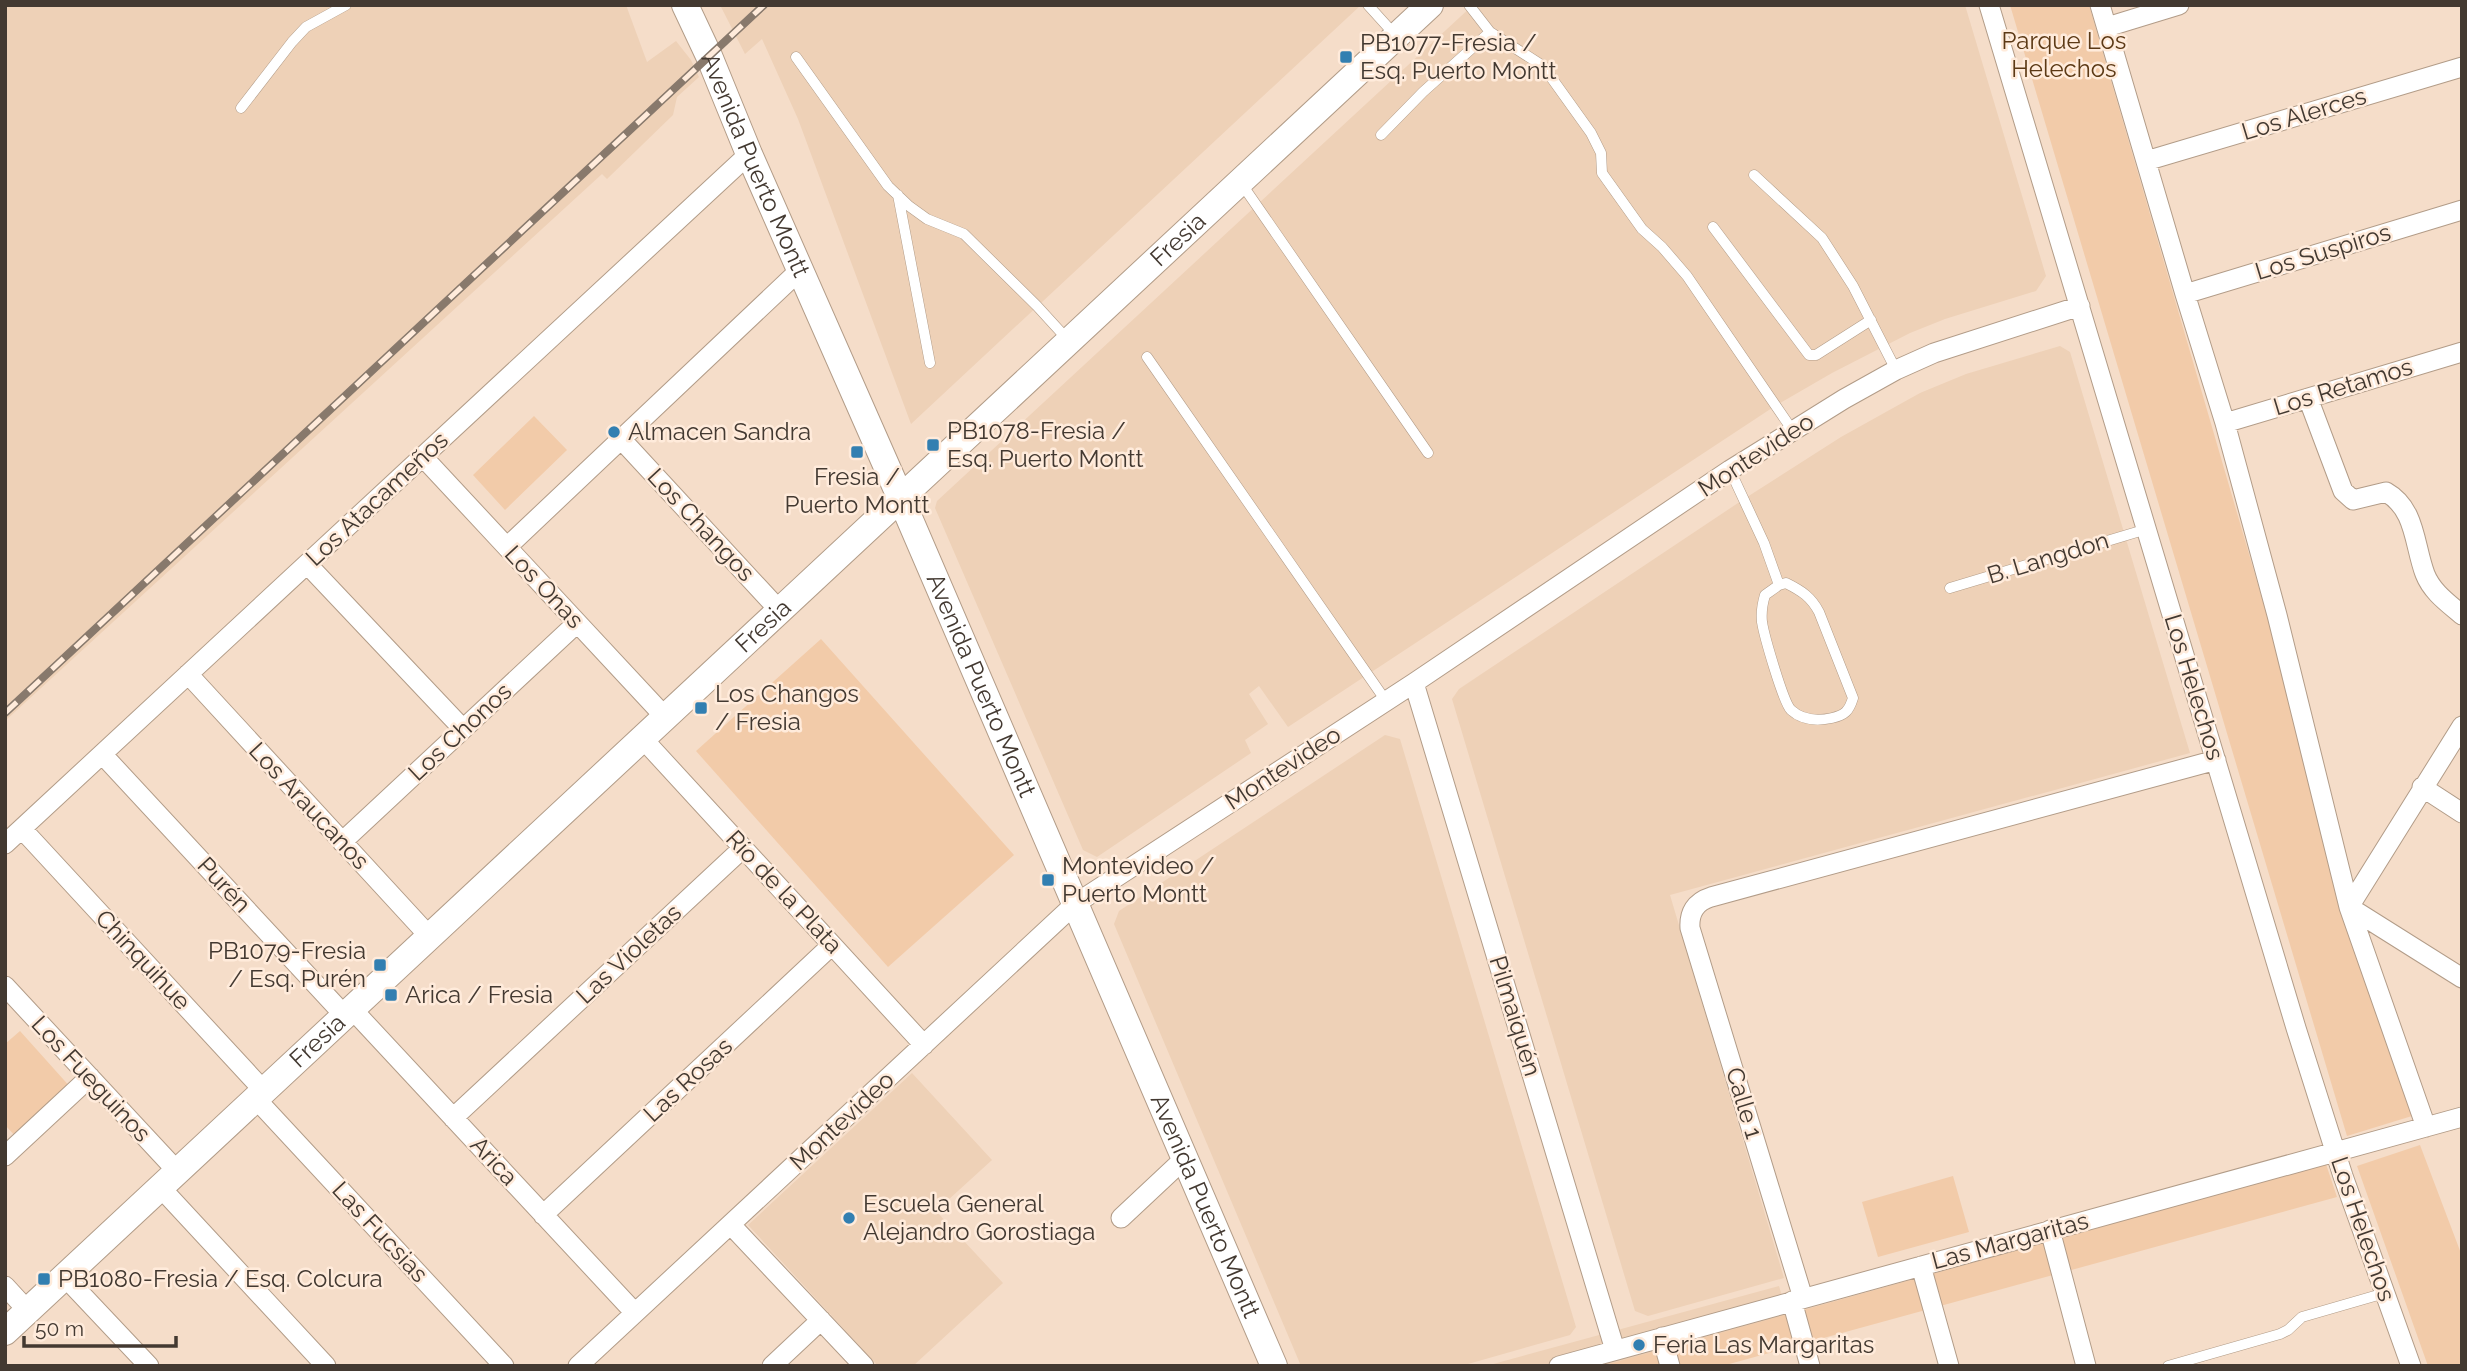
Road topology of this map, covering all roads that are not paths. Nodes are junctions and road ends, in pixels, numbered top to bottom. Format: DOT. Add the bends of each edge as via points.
graph roads {
  1 [pos="346,5"];
  2 [pos="685,5"];
  3 [pos="1368,5"];
  4 [pos="1430,5"];
  5 [pos="1469,5"];
  6 [pos="1989,5"];
  7 [pos="2100,5"];
  8 [pos="2179,5"];
  9 [pos="2107,27"];
  10 [pos="1490,32"];
  11 [pos="1396,37"];
  12 [pos="796,57"];
  13 [pos="2462,67"];
  14 [pos="242,108"];
  15 [pos="1381,135"];
  16 [pos="749,154"];
  17 [pos="2146,161"];
  18 [pos="1754,175"];
  19 [pos="1240,181"];
  20 [pos="898,195"];
  21 [pos="2462,210"];
  22 [pos="1713,227"];
  23 [pos="800,270"];
  24 [pos="2185,294"];
  25 [pos="2080,306"];
  26 [pos="1871,320"];
  27 [pos="1069,341"];
  28 [pos="2462,352"];
  29 [pos="1147,357"];
  30 [pos="930,363"];
  31 [pos="1896,370"];
  32 [pos="2308,398"];
  33 [pos="2225,423"];
  34 [pos="1793,431"];
  35 [pos="621,439"];
  36 [pos="1428,453"];
  37 [pos="423,457"];
  38 [pos="1730,470"];
  39 [pos="901,499"];
  40 [pos="2147,529"];
  41 [pos="507,547"];
  42 [pos="307,564"];
  43 [pos="1779,585"];
  44 [pos="1950,588"];
  45 [pos="780,611"];
  46 [pos="2462,615"];
  47 [pos="577,623"];
  48 [pos="188,674"];
  49 [pos="1414,682"];
  50 [pos="1386,701"];
  51 [pos="666,718"];
  52 [pos="2462,726"];
  53 [pos="463,729"];
  54 [pos="643,739"];
  55 [pos="102,754"];
  56 [pos="2216,760"];
  57 [pos="2422,787"];
  58 [pos="2462,813"];
  59 [pos="22,829"];
  60 [pos="342,842"];
  61 [pos="5,844"];
  62 [pos="743,848"];
  63 [pos="1075,904"];
  64 [pos="2349,907"];
  65 [pos="430,937"];
  66 [pos="832,945"];
  67 [pos="2462,978"];
  68 [pos="8,995"];
  69 [pos="349,1013"];
  70 [pos="924,1045"];
  71 [pos="90,1077"];
  72 [pos="260,1095"];
  73 [pos="2462,1117"];
  74 [pos="453,1118"];
  75 [pos="2426,1127"];
  76 [pos="2335,1152"];
  77 [pos="5,1156"];
  78 [pos="1184,1158"];
  79 [pos="169,1180"];
  80 [pos="543,1215"];
  81 [pos="1121,1218"];
  82 [pos="731,1225"];
  83 [pos="2050,1230"];
  84 [pos="1922,1266"];
  85 [pos="65,1277"];
  86 [pos="5,1286"];
  87 [pos="2385,1293"];
  88 [pos="1798,1300"];
  89 [pos="28,1311"];
  90 [pos="635,1313"];
  91 [pos="821,1320"];
  92 [pos="5,1332"];
  93 [pos="1662,1337"];
  94 [pos="1615,1350"];
  95 [pos="149,1366"];
  96 [pos="326,1366"];
  97 [pos="504,1366"];
  98 [pos="578,1366"];
  99 [pos="772,1366"];
  100 [pos="864,1366"];
  101 [pos="1273,1366"];
  102 [pos="1559,1366"];
  103 [pos="1670,1366"];
  104 [pos="1810,1366"];
  105 [pos="1949,1366"];
  106 [pos="2086,1366"];
  107 [pos="2168,1366"];
  108 [pos="2411,1366"];
  1 -- 14 [label="lane" via="306,27"];
  2 -- 16 [label="street, Avenida Puerto Montt"];
  3 -- 11 [label="lane"];
  4 -- 11 [label="street, Fresia"];
  5 -- 10 [label="lane"];
  6 -- 25 [label="street, Los Helechos"];
  7 -- 9 [label="street"];
  8 -- 9 [label="street"];
  9 -- 17 [label="street"];
  10 -- 15 [label="lane"];
  10 -- 34 [label="lane" via="1543,66 1591,133 1601,153 1602,173 1642,229 1687,276"];
  11 -- 19 [label="street, Fresia"];
  12 -- 20 [label="lane"];
  13 -- 17 [label="street, Los Alerces"];
  16 -- 23 [label="street, Avenida Puerto Montt"];
  16 -- 37 [label="street, Los Atacameños"];
  17 -- 24 [label="street"];
  18 -- 26 [label="lane" via="1822,237"];
  19 -- 27 [label="street, Fresia"];
  19 -- 36 [label="lane"];
  20 -- 27 [label="lane" via="928,219 964,234"];
  20 -- 30 [label="lane"];
  21 -- 24 [label="street, Los Suspiros"];
  22 -- 26 [label="lane" via="1809,355"];
  23 -- 35 [label="street"];
  23 -- 39 [label="street, Avenida Puerto Montt"];
  24 -- 33 [label="street"];
  25 -- 31 [label="street, Montevideo" via="1956,345"];
  25 -- 40 [label="street, Los Helechos"];
  26 -- 31 [label="lane"];
  27 -- 39 [label="street, Fresia"];
  28 -- 32 [label="street, Los Retamos"];
  29 -- 50 [label="lane"];
  31 -- 34 [label="street, Montevideo"];
  32 -- 33 [label="street, Los Retamos"];
  32 -- 46 [label="street" via="2343,491 2353,500 2386,492 2399,499 2434,590"];
  33 -- 64 [label="street"];
  34 -- 38 [label="street, Montevideo"];
  35 -- 41 [label="street"];
  35 -- 45 [label="street, Los Changos"];
  37 -- 41 [label="street, Los Onas"];
  37 -- 42 [label="street, Los Atacameños"];
  38 -- 43 [label="lane"];
  38 -- 49 [label="street, Montevideo"];
  39 -- 45 [label="street, Fresia"];
  39 -- 63 [label="street, Avenida Puerto Montt"];
  40 -- 44 [label="lane, B. Langdon"];
  40 -- 56 [label="street, Los Helechos"];
  41 -- 47 [label="street, Los Onas"];
  42 -- 48 [label="street, Los Atacameños"];
  42 -- 53 [label="street"];
  43 -- 43 [label="lane" via="1786,583 1800,590 1819,612 1853,698 1850,710 1842,716 1807,718 1791,710 1784,698 1762,617 1765,595"];
  45 -- 51 [label="street, Fresia"];
  47 -- 51 [label="street, Los Onas"];
  47 -- 53 [label="street, Los Chonos"];
  48 -- 55 [label="street, Los Atacameños"];
  48 -- 60 [label="street, Los Araucanos"];
  49 -- 50 [label="street, Montevideo"];
  49 -- 94 [label="street, Pilmaiquén"];
  50 -- 63 [label="street, Montevideo"];
  51 -- 54 [label="street, Fresia"];
  52 -- 57 [label="street"];
  53 -- 60 [label="street, Los Chonos"];
  54 -- 62 [label="street, Río de la Plata"];
  54 -- 65 [label="street, Fresia"];
  55 -- 59 [label="street, Los Atacameños"];
  55 -- 69 [label="street, Purén"];
  56 -- 76 [label="street, Los Helechos"];
  56 -- 88 [label="street, Calle 1" via="1711,897 1694,908 1690,928"];
  57 -- 58 [label="street"];
  57 -- 64 [label="street"];
  59 -- 61 [label="street, Los Atacameños"];
  59 -- 72 [label="street, Chinquihue"];
  60 -- 65 [label="street, Los Araucanos"];
  62 -- 66 [label="street, Río de la Plata"];
  62 -- 74 [label="street, Las Violetas"];
  63 -- 70 [label="street, Montevideo"];
  63 -- 78 [label="street, Avenida Puerto Montt"];
  64 -- 67 [label="street"];
  64 -- 75 [label="street"];
  65 -- 69 [label="street, Fresia"];
  66 -- 70 [label="street, Río de la Plata"];
  66 -- 80 [label="street, Las Rosas"];
  68 -- 71 [label="street, Los Fueguinos"];
  69 -- 72 [label="street, Fresia"];
  69 -- 74 [label="street, Arica"];
  70 -- 82 [label="street, Montevideo"];
  71 -- 77 [label="street"];
  71 -- 79 [label="street, Los Fueguinos"];
  72 -- 79 [label="street, Fresia"];
  72 -- 97 [label="street, Las Fucsias"];
  73 -- 75 [label="street, Las Margaritas"];
  74 -- 80 [label="street, Arica"];
  75 -- 76 [label="street, Las Margaritas"];
  76 -- 83 [label="street, Las Margaritas"];
  76 -- 87 [label="street, Los Helechos"];
  78 -- 81 [label="street"];
  78 -- 101 [label="street, Avenida Puerto Montt"];
  79 -- 85 [label="street, Fresia"];
  79 -- 96 [label="street, Los Fueguinos"];
  80 -- 90 [label="street, Arica"];
  82 -- 90 [label="street, Montevideo"];
  82 -- 91 [label="street"];
  83 -- 84 [label="street, Las Margaritas"];
  83 -- 106 [label="street"];
  84 -- 88 [label="street, Las Margaritas"];
  84 -- 105 [label="street"];
  85 -- 89 [label="street, Fresia"];
  85 -- 95 [label="street"];
  86 -- 89 [label="street"];
  87 -- 107 [label="lane" via="2302,1317 2280,1334"];
  87 -- 108 [label="street, Los Helechos"];
  88 -- 93 [label="street, Las Margaritas"];
  88 -- 104 [label="street, Calle 1"];
  89 -- 92 [label="street, Fresia"];
  90 -- 98 [label="street, Montevideo"];
  91 -- 99 [label="street"];
  91 -- 100 [label="street"];
  93 -- 94 [label="street, Las Margaritas"];
  93 -- 103 [label="street"];
  94 -- 102 [label="street, Las Margaritas"];
}
